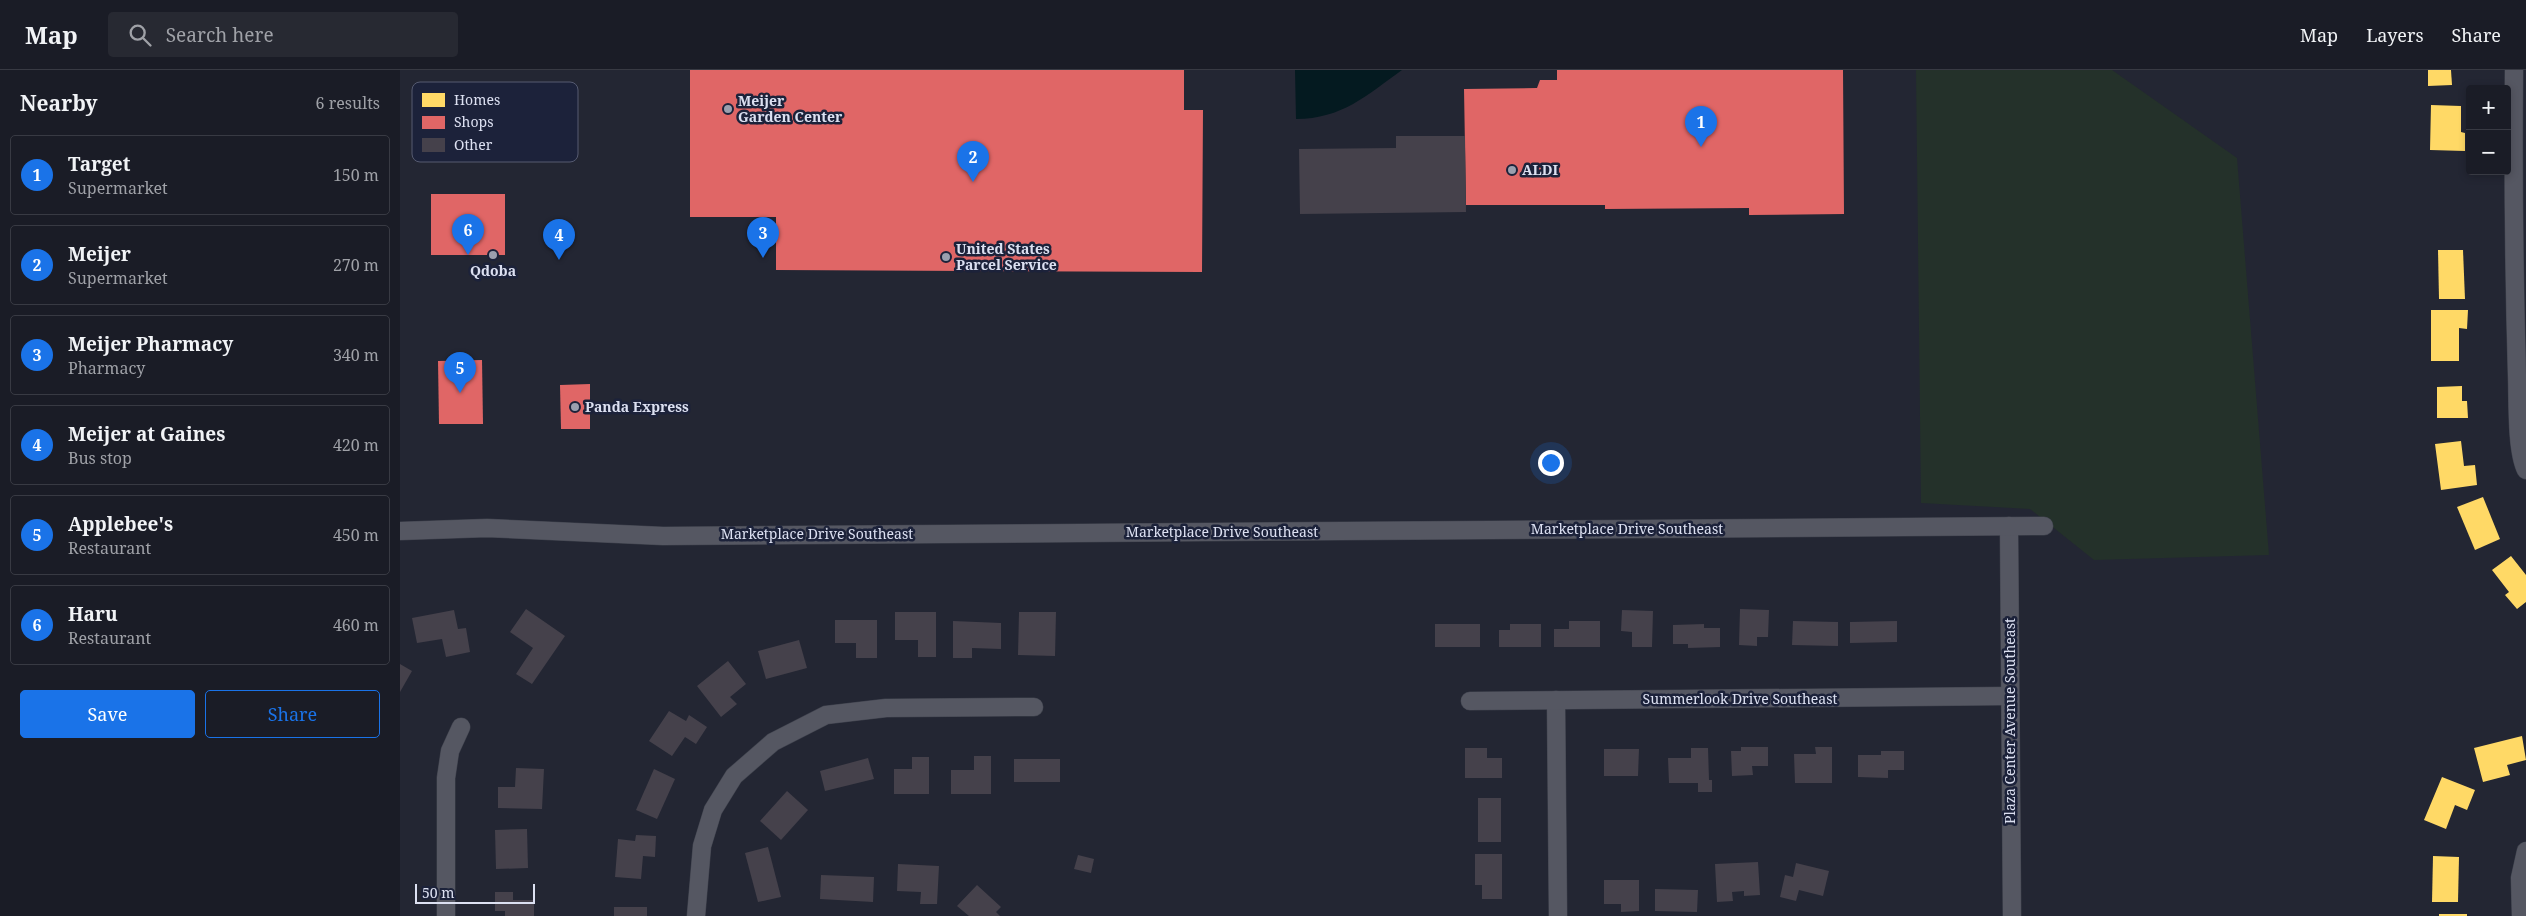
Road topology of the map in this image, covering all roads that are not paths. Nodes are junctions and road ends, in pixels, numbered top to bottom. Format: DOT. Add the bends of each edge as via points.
graph roads {
  1 [pos="2514,70"];
  2 [pos="2526,470"];
  3 [pos="2009,526"];
  4 [pos="2044,526"];
  5 [pos="400,531"];
  6 [pos="2009,696"];
  7 [pos="1556,700"];
  8 [pos="1470,701"];
  9 [pos="1034,707"];
  10 [pos="461,727"];
  11 [pos="2526,851"];
  12 [pos="446,916"];
  13 [pos="696,916"];
  14 [pos="1558,916"];
  15 [pos="2012,916"];
  16 [pos="2520,916"];
  1 -- 2 [label="street" via="2519,432"];
  3 -- 4 [label="street, Marketplace Drive Southeast"];
  3 -- 5 [label="street, Marketplace Drive Southeast" via="673,536 487,528"];
  3 -- 6 [label="street, Plaza Center Avenue Southeast"];
  6 -- 7 [label="street, Summerlook Drive Southeast"];
  6 -- 15 [label="street, Plaza Center Avenue Southeast"];
  7 -- 8 [label="street, Summerlook Drive Southeast"];
  7 -- 14 [label="street"];
  9 -- 13 [label="street" via="886,708 826,715 773,742 734,776 712,810 702,846"];
  10 -- 12 [label="street" via="450,751 446,778"];
  11 -- 16 [label="street" via="2520,878"];
}
